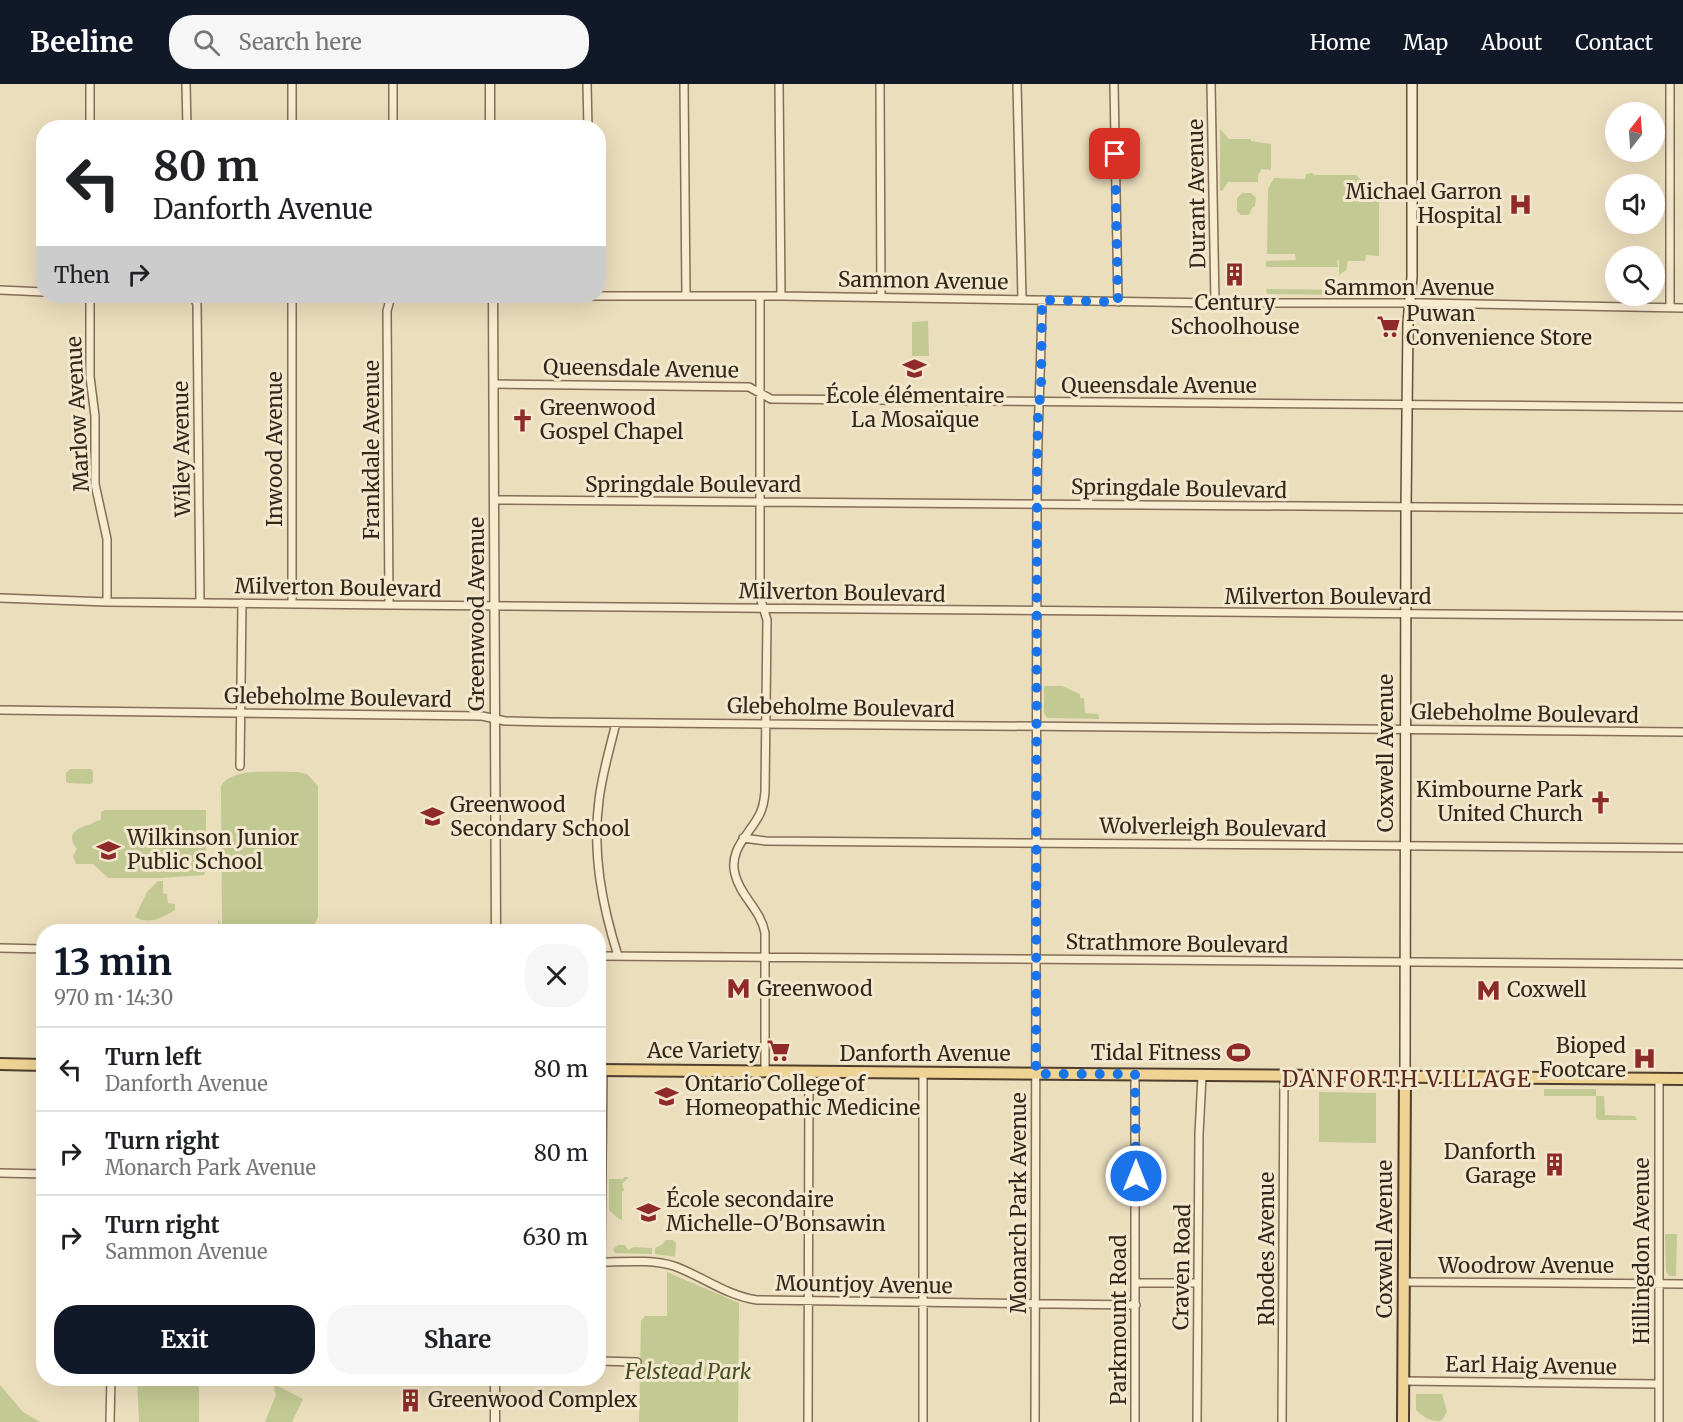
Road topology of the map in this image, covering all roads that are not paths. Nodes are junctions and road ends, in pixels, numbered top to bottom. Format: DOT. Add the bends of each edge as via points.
graph roads {
  1 [pos="90,84"];
  2 [pos="186,84"];
  3 [pos="292,84"];
  4 [pos="393,84"];
  5 [pos="490,84"];
  6 [pos="587,84"];
  7 [pos="684,84"];
  8 [pos="779,84"];
  9 [pos="880,84"];
  10 [pos="1017,84"];
  11 [pos="1114,84"];
  12 [pos="1211,84"];
  13 [pos="1412,84"];
  14 [pos="1670,84"];
  15 [pos="90,120"];
  16 [pos="187,120"];
  17 [pos="292,120"];
  18 [pos="393,120"];
  19 [pos="490,120"];
  20 [pos="588,120"];
  21 [pos="0,290"];
  22 [pos="36,292"];
  23 [pos="606,296"];
  24 [pos="686,296"];
  25 [pos="781,296"];
  26 [pos="760,297"];
  27 [pos="881,297"];
  28 [pos="1022,299"];
  29 [pos="1042,300"];
  30 [pos="1118,302"];
  31 [pos="90,303"];
  32 [pos="196,303"];
  33 [pos="292,303"];
  34 [pos="389,303"];
  35 [pos="493,303"];
  36 [pos="1215,303"];
  37 [pos="1410,303"];
  38 [pos="1670,307"];
  39 [pos="1683,308"];
  40 [pos="494,384"];
  41 [pos="759,393"];
  42 [pos="1040,402"];
  43 [pos="1408,405"];
  44 [pos="1683,407"];
  45 [pos="494,500"];
  46 [pos="760,502"];
  47 [pos="1037,504"];
  48 [pos="1406,507"];
  49 [pos="1683,509"];
  50 [pos="0,598"];
  51 [pos="107,602"];
  52 [pos="200,602"];
  53 [pos="242,603"];
  54 [pos="292,603"];
  55 [pos="389,605"];
  56 [pos="495,606"];
  57 [pos="763,608"];
  58 [pos="1037,611"];
  59 [pos="1406,614"];
  60 [pos="1683,616"];
  61 [pos="0,710"];
  62 [pos="240,713"];
  63 [pos="495,720"];
  64 [pos="616,723"];
  65 [pos="765,723"];
  66 [pos="1036,726"];
  67 [pos="1406,729"];
  68 [pos="1683,732"];
  69 [pos="240,766"];
  70 [pos="743,838"];
  71 [pos="1036,842"];
  72 [pos="1406,846"];
  73 [pos="1683,848"];
  74 [pos="496,924"];
  75 [pos="0,948"];
  76 [pos="36,949"];
  77 [pos="606,956"];
  78 [pos="618,956"];
  79 [pos="765,956"];
  80 [pos="1035,959"];
  81 [pos="1406,963"];
  82 [pos="1683,964"];
  83 [pos="0,1064"];
  84 [pos="36,1065"];
  85 [pos="606,1070"];
  86 [pos="765,1072"];
  87 [pos="809,1072"];
  88 [pos="923,1073"];
  89 [pos="1036,1074"];
  90 [pos="1135,1074"];
  91 [pos="1202,1076"];
  92 [pos="1284,1076"];
  93 [pos="1405,1077"];
  94 [pos="1659,1079"];
  95 [pos="1683,1079"];
  96 [pos="0,1173"];
  97 [pos="36,1174"];
  98 [pos="606,1262"];
  99 [pos="1404,1282"];
  100 [pos="1136,1283"];
  101 [pos="1198,1283"];
  102 [pos="1658,1283"];
  103 [pos="1683,1284"];
  104 [pos="809,1300"];
  105 [pos="923,1303"];
  106 [pos="1035,1304"];
  107 [pos="1136,1305"];
  108 [pos="606,1361"];
  109 [pos="637,1362"];
  110 [pos="1404,1381"];
  111 [pos="1659,1384"];
  112 [pos="111,1386"];
  113 [pos="495,1386"];
  114 [pos="110,1422"];
  115 [pos="495,1422"];
  116 [pos="808,1422"];
  117 [pos="923,1422"];
  118 [pos="1035,1422"];
  119 [pos="1135,1422"];
  120 [pos="1197,1422"];
  121 [pos="1282,1422"];
  122 [pos="1403,1422"];
  123 [pos="1659,1422"];
  1 -- 15 [label="street"];
  2 -- 16 [label="street"];
  3 -- 17 [label="street"];
  4 -- 18 [label="street"];
  5 -- 19 [label="street"];
  6 -- 20 [label="street"];
  7 -- 24 [label="street"];
  8 -- 25 [label="street"];
  9 -- 27 [label="street"];
  10 -- 28 [label="street"];
  11 -- 30 [label="street"];
  12 -- 36 [label="street, Durant Avenue"];
  13 -- 37 [label="main road, Coxwell Avenue"];
  14 -- 38 [label="street"];
  21 -- 22 [label="street"];
  23 -- 24 [label="street, Sammon Avenue"];
  24 -- 26 [label="street, Sammon Avenue"];
  25 -- 26 [label="street, Sammon Avenue"];
  25 -- 27 [label="street, Sammon Avenue"];
  26 -- 41 [label="street"];
  27 -- 28 [label="street, Sammon Avenue"];
  28 -- 29 [label="street, Sammon Avenue"];
  29 -- 30 [label="street, Sammon Avenue"];
  29 -- 42 [label="street, Monarch Park Avenue"];
  30 -- 36 [label="street, Sammon Avenue"];
  31 -- 51 [label="street, Marlow Avenue" via="95,484 107,538"];
  32 -- 52 [label="street, Wiley Avenue"];
  33 -- 54 [label="street, Inwood Avenue"];
  34 -- 55 [label="street, Frankdale Avenue"];
  35 -- 40 [label="street, Greenwood Avenue"];
  36 -- 37 [label="street, Sammon Avenue"];
  37 -- 38 [label="street, Sammon Avenue"];
  37 -- 43 [label="main road, Coxwell Avenue"];
  38 -- 39 [label="street, Sammon Avenue"];
  40 -- 41 [label="street, Queensdale Avenue" via="749,387"];
  40 -- 45 [label="street, Greenwood Avenue"];
  41 -- 42 [label="street, Queensdale Avenue" via="771,399"];
  41 -- 46 [label="street"];
  42 -- 43 [label="street, Queensdale Avenue"];
  42 -- 47 [label="street, Monarch Park Avenue"];
  43 -- 44 [label="street, Queensdale Avenue"];
  43 -- 48 [label="main road, Coxwell Avenue"];
  45 -- 46 [label="street, Springdale Boulevard"];
  45 -- 56 [label="street, Greenwood Avenue"];
  46 -- 47 [label="street, Springdale Boulevard"];
  46 -- 57 [label="street"];
  47 -- 48 [label="street, Springdale Boulevard"];
  47 -- 58 [label="street, Monarch Park Avenue"];
  48 -- 49 [label="street, Springdale Boulevard"];
  48 -- 59 [label="main road, Coxwell Avenue"];
  50 -- 51 [label="street, Milverton Boulevard"];
  51 -- 52 [label="street, Milverton Boulevard"];
  52 -- 53 [label="street, Milverton Boulevard"];
  53 -- 54 [label="street, Milverton Boulevard"];
  53 -- 62 [label="street"];
  54 -- 55 [label="street, Milverton Boulevard"];
  55 -- 56 [label="street, Milverton Boulevard"];
  56 -- 57 [label="street, Milverton Boulevard"];
  56 -- 63 [label="street, Greenwood Avenue"];
  57 -- 58 [label="street, Milverton Boulevard"];
  57 -- 65 [label="street" via="767,620"];
  58 -- 59 [label="street, Milverton Boulevard"];
  58 -- 66 [label="street, Monarch Park Avenue"];
  59 -- 60 [label="street, Milverton Boulevard"];
  59 -- 67 [label="main road, Coxwell Avenue"];
  61 -- 62 [label="street, Glebeholme Boulevard"];
  62 -- 63 [label="street, Glebeholme Boulevard" via="482,716"];
  62 -- 69 [label="street"];
  63 -- 64 [label="street, Glebeholme Boulevard"];
  63 -- 74 [label="street, Greenwood Avenue"];
  64 -- 65 [label="street, Glebeholme Boulevard"];
  64 -- 78 [label="street" via="599,798 596,837 607,921"];
  65 -- 66 [label="street, Glebeholme Boulevard"];
  65 -- 70 [label="street" via="764,805"];
  66 -- 67 [label="street, Glebeholme Boulevard"];
  66 -- 71 [label="street, Monarch Park Avenue"];
  67 -- 68 [label="street, Glebeholme Boulevard"];
  67 -- 72 [label="main road, Coxwell Avenue"];
  70 -- 71 [label="street, Wolverleigh Boulevard" via="766,842"];
  70 -- 79 [label="street" via="735,854 735,873 764,925"];
  71 -- 72 [label="street, Wolverleigh Boulevard"];
  71 -- 80 [label="street, Monarch Park Avenue"];
  72 -- 73 [label="street, Wolverleigh Boulevard"];
  72 -- 81 [label="main road, Coxwell Avenue"];
  75 -- 76 [label="street"];
  77 -- 78 [label="street, Strathmore Boulevard"];
  78 -- 79 [label="street, Strathmore Boulevard"];
  79 -- 80 [label="street, Strathmore Boulevard"];
  79 -- 86 [label="street"];
  80 -- 81 [label="street, Strathmore Boulevard"];
  80 -- 89 [label="street, Monarch Park Avenue"];
  81 -- 82 [label="street, Strathmore Boulevard"];
  81 -- 93 [label="main road, Coxwell Avenue"];
  83 -- 84 [label="main road"];
  85 -- 86 [label="main road, Danforth Avenue"];
  86 -- 87 [label="main road, Danforth Avenue"];
  87 -- 88 [label="main road, Danforth Avenue"];
  87 -- 104 [label="street"];
  88 -- 89 [label="main road, Danforth Avenue"];
  88 -- 105 [label="street"];
  89 -- 90 [label="main road, Danforth Avenue"];
  89 -- 106 [label="street, Monarch Park Avenue"];
  90 -- 91 [label="main road, Danforth Avenue"];
  90 -- 100 [label="street, Parkmount Road"];
  91 -- 92 [label="main road, Danforth Avenue"];
  91 -- 101 [label="street, Craven Road"];
  92 -- 93 [label="main road, Danforth Avenue"];
  92 -- 121 [label="street, Rhodes Avenue"];
  93 -- 94 [label="main road, Danforth Avenue"];
  93 -- 99 [label="main road, Coxwell Avenue"];
  94 -- 95 [label="main road, Danforth Avenue"];
  94 -- 102 [label="street, Hillingdon Avenue"];
  96 -- 97 [label="street"];
  98 -- 104 [label="street, Mountjoy Avenue" via="664,1264 745,1298"];
  99 -- 102 [label="street, Woodrow Avenue"];
  99 -- 110 [label="main road, Coxwell Avenue"];
  100 -- 101 [label="street"];
  100 -- 107 [label="street, Parkmount Road"];
  101 -- 120 [label="street, Craven Road"];
  102 -- 103 [label="street, Woodrow Avenue"];
  102 -- 111 [label="street, Hillingdon Avenue"];
  104 -- 105 [label="street, Mountjoy Avenue"];
  104 -- 116 [label="street"];
  105 -- 106 [label="street, Mountjoy Avenue"];
  105 -- 117 [label="street"];
  106 -- 107 [label="street, Mountjoy Avenue"];
  106 -- 118 [label="street, Monarch Park Avenue"];
  107 -- 119 [label="street, Parkmount Road"];
  108 -- 109 [label="street"];
  110 -- 111 [label="street, Earl Haig Avenue"];
  110 -- 122 [label="main road, Coxwell Avenue"];
  111 -- 123 [label="street, Hillingdon Avenue"];
  112 -- 114 [label="street"];
  113 -- 115 [label="street"];
}
